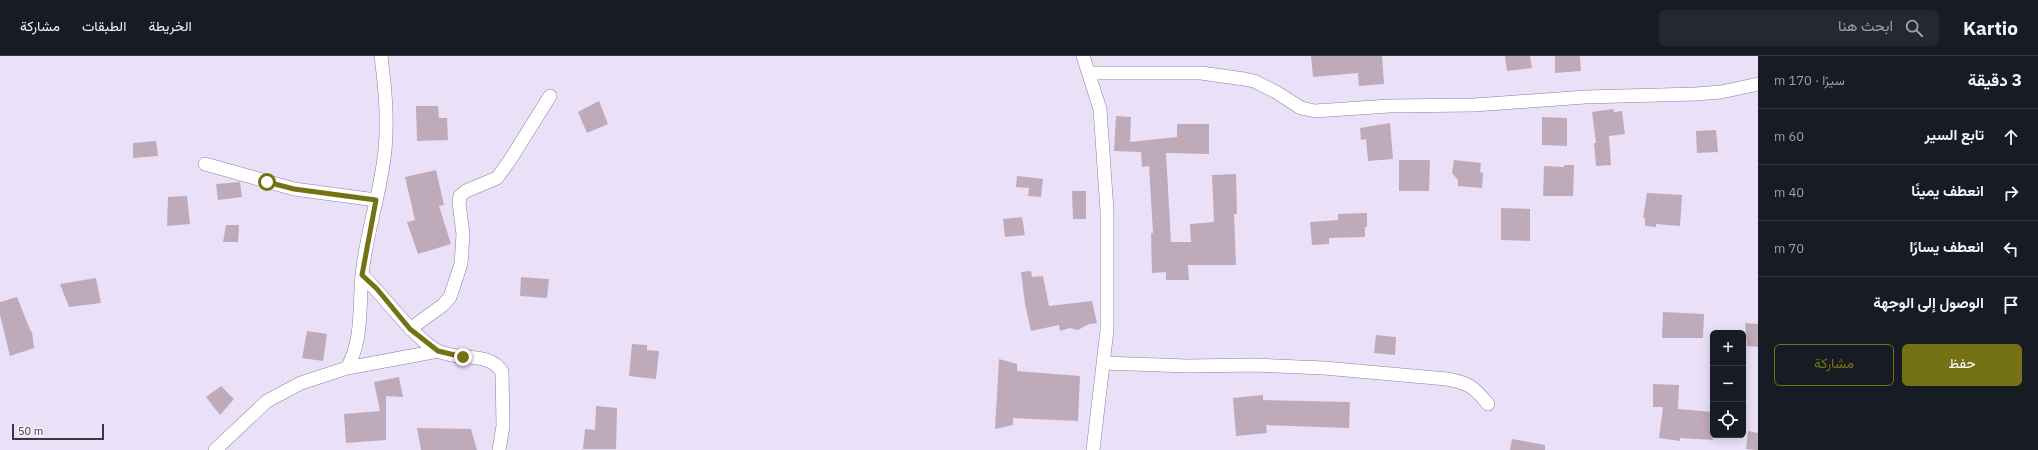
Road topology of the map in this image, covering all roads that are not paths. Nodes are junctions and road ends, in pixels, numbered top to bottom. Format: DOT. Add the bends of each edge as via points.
graph roads {
  1 [pos="381,56"];
  2 [pos="1083,56"];
  3 [pos="1090,73"];
  4 [pos="1758,84"];
  5 [pos="550,96"];
  6 [pos="205,164"];
  7 [pos="376,200"];
  8 [pos="362,275"];
  9 [pos="410,329"];
  10 [pos="438,351"];
  11 [pos="1103,363"];
  12 [pos="347,368"];
  13 [pos="1488,404"];
  14 [pos="215,450"];
  15 [pos="500,450"];
  16 [pos="1093,450"];
  1 -- 7 [label="street" via="387,114 385,150"];
  2 -- 3 [label="street"];
  3 -- 4 [label="street" via="1201,73 1244,79 1276,92 1301,108 1315,111 1696,94 1721,92"];
  3 -- 11 [label="street" via="1100,109 1107,211 1107,330"];
  5 -- 9 [label="street" via="497,178 460,196 458,203 463,234 461,264 450,297"];
  6 -- 7 [label="street" via="294,189"];
  7 -- 8 [label="street"];
  8 -- 9 [label="street"];
  8 -- 12 [label="street" via="360,317 352,359"];
  9 -- 10 [label="street"];
  10 -- 12 [label="street"];
  10 -- 15 [label="street" via="491,360 498,365 502,372 503,403"];
  11 -- 13 [label="street" via="1324,368 1448,379 1465,382"];
  11 -- 16 [label="street"];
  12 -- 14 [label="street" via="301,383 267,401"];
}
